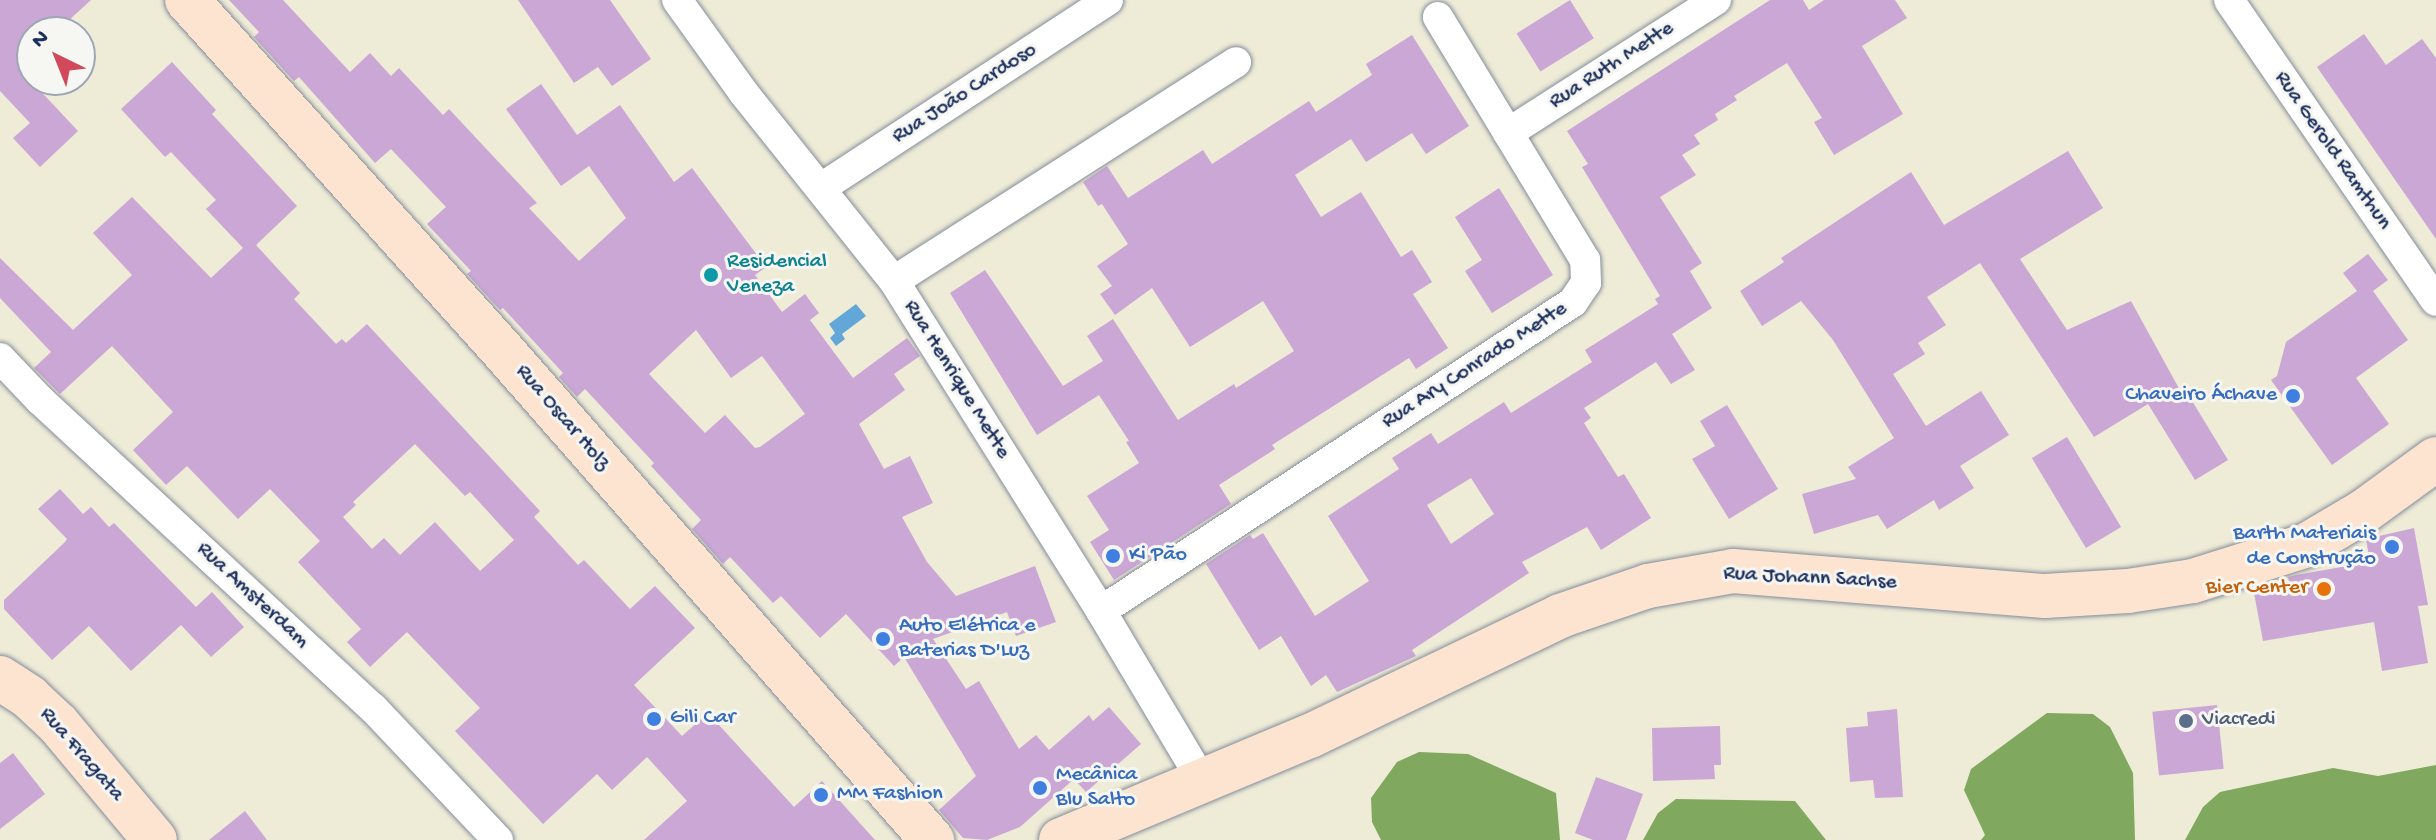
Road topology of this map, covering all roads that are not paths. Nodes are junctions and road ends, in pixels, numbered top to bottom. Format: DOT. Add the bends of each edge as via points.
graph roads {
  1 [pos="187,0"];
  2 [pos="677,0"];
  3 [pos="1108,0"];
  4 [pos="1716,0"];
  5 [pos="2229,0"];
  6 [pos="1438,17"];
  7 [pos="1236,62"];
  8 [pos="1508,133"];
  9 [pos="821,188"];
  10 [pos="894,281"];
  11 [pos="2436,301"];
  12 [pos="0,358"];
  13 [pos="2436,459"];
  14 [pos="1101,611"];
  15 [pos="0,678"];
  16 [pos="1203,782"];
  17 [pos="155,840"];
  18 [pos="498,840"];
  19 [pos="932,840"];
  20 [pos="1061,840"];
  1 -- 19 [label="street, Rua Oscar Holz"];
  2 -- 9 [label="street, Rua Henrique Mette"];
  3 -- 9 [label="street, Rua João Cardoso"];
  4 -- 8 [label="street, Rua Ruth Mette"];
  5 -- 11 [label="street, Rua Gerold Ramthun"];
  6 -- 8 [label="street, Rua Ary Conrado Mette"];
  7 -- 10 [label="street"];
  8 -- 14 [label="street, Rua Ary Conrado Mette" via="1585,260 1586,283 1573,302"];
  9 -- 10 [label="street, Rua Henrique Mette"];
  10 -- 14 [label="street, Rua Henrique Mette"];
  12 -- 18 [label="street, Rua Amsterdam" via="373,708"];
  13 -- 16 [label="street, Rua Johann Sachse" via="2307,545 2193,581 2045,596 1733,571 1648,586 1560,616"];
  14 -- 16 [label="street, Rua Henrique Mette"];
  15 -- 17 [label="street, Rua Fragata" via="58,724"];
  16 -- 20 [label="street, Rua Johann Sachse"];
}
